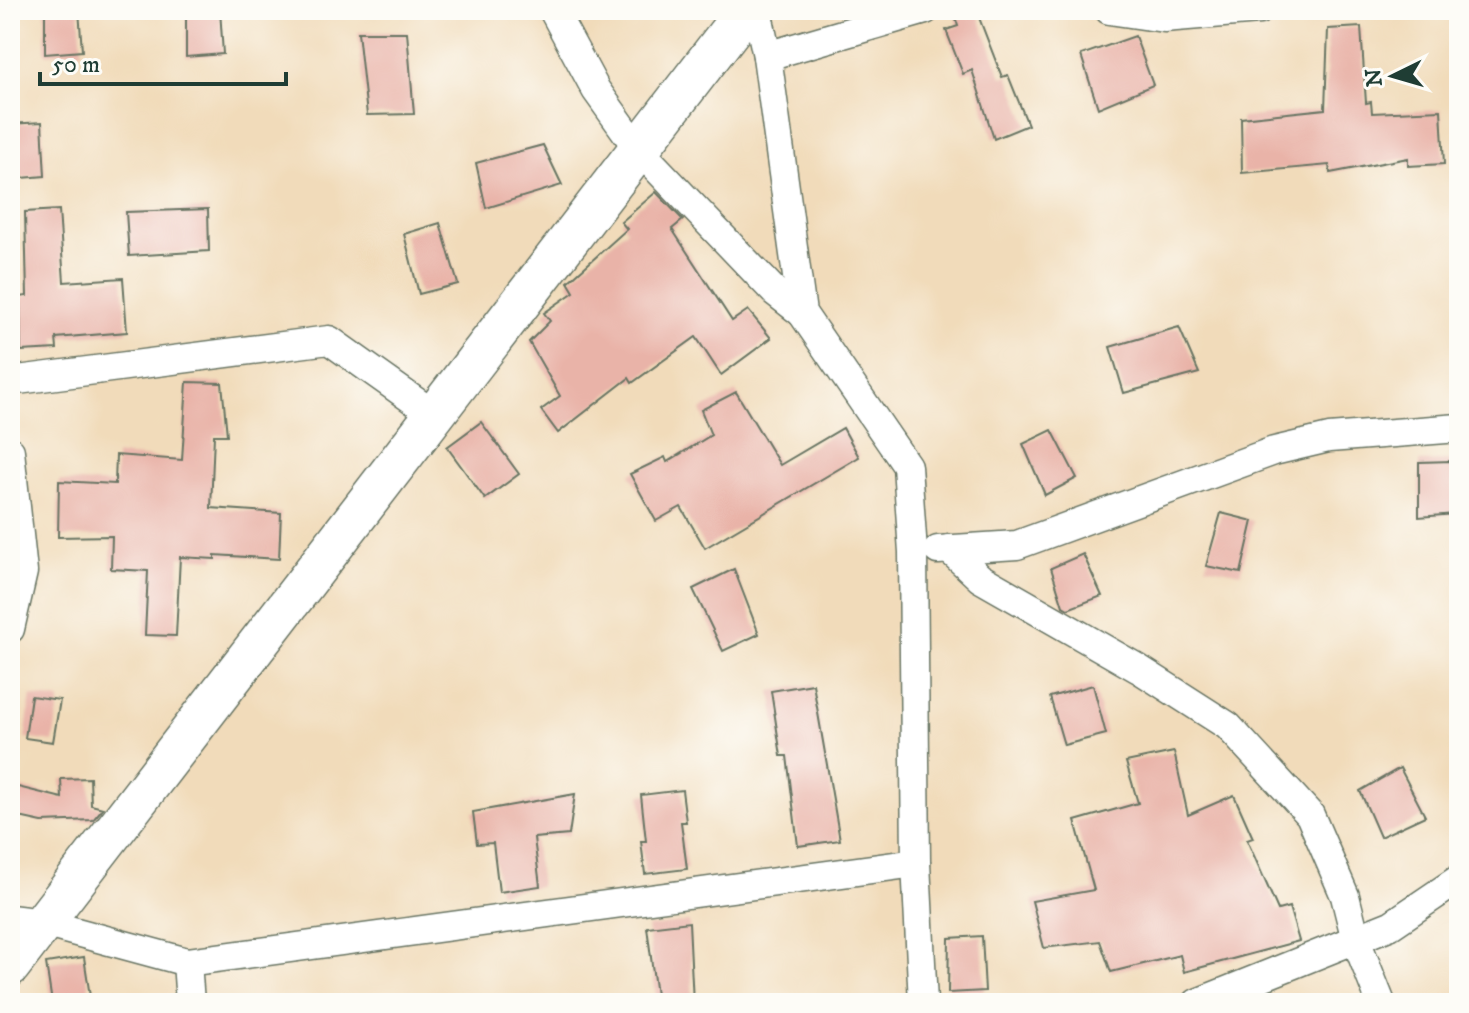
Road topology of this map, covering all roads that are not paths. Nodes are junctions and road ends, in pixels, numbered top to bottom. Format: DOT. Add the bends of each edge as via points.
graph roads {
  1 [pos="553,10"];
  2 [pos="746,10"];
  3 [pos="757,10"];
  4 [pos="925,10"];
  5 [pos="1109,10"];
  6 [pos="1259,10"];
  7 [pos="767,56"];
  8 [pos="639,150"];
  9 [pos="802,313"];
  10 [pos="10,381"];
  11 [pos="433,414"];
  12 [pos="1459,428"];
  13 [pos="10,451"];
  14 [pos="949,549"];
  15 [pos="913,552"];
  16 [pos="10,629"];
  17 [pos="916,863"];
  18 [pos="1459,879"];
  19 [pos="27,921"];
  20 [pos="1356,940"];
  21 [pos="187,962"];
  22 [pos="10,966"];
  23 [pos="190,1003"];
  24 [pos="923,1003"];
  25 [pos="1197,1003"];
  26 [pos="1381,1003"];
  1 -- 8 [label="street" via="596,90"];
  2 -- 8 [label="street"];
  3 -- 7 [label="street"];
  4 -- 7 [label="street"];
  5 -- 6 [label="street" via="1164,18"];
  7 -- 9 [label="street"];
  8 -- 9 [label="street" via="775,292"];
  8 -- 11 [label="street"];
  9 -- 15 [label="street" via="907,466"];
  10 -- 11 [label="street" via="329,340"];
  11 -- 19 [label="street"];
  12 -- 14 [label="street" via="1315,441 1274,451 1017,545"];
  13 -- 16 [label="street" via="23,572"];
  14 -- 15 [label="street"];
  14 -- 20 [label="street" via="980,578 1228,726 1310,815 1345,896"];
  15 -- 17 [label="street"];
  17 -- 21 [label="street"];
  17 -- 24 [label="street"];
  18 -- 20 [label="street" via="1391,925"];
  19 -- 21 [label="street"];
  19 -- 22 [label="street"];
  20 -- 25 [label="street"];
  20 -- 26 [label="street"];
  21 -- 23 [label="street"];
}
